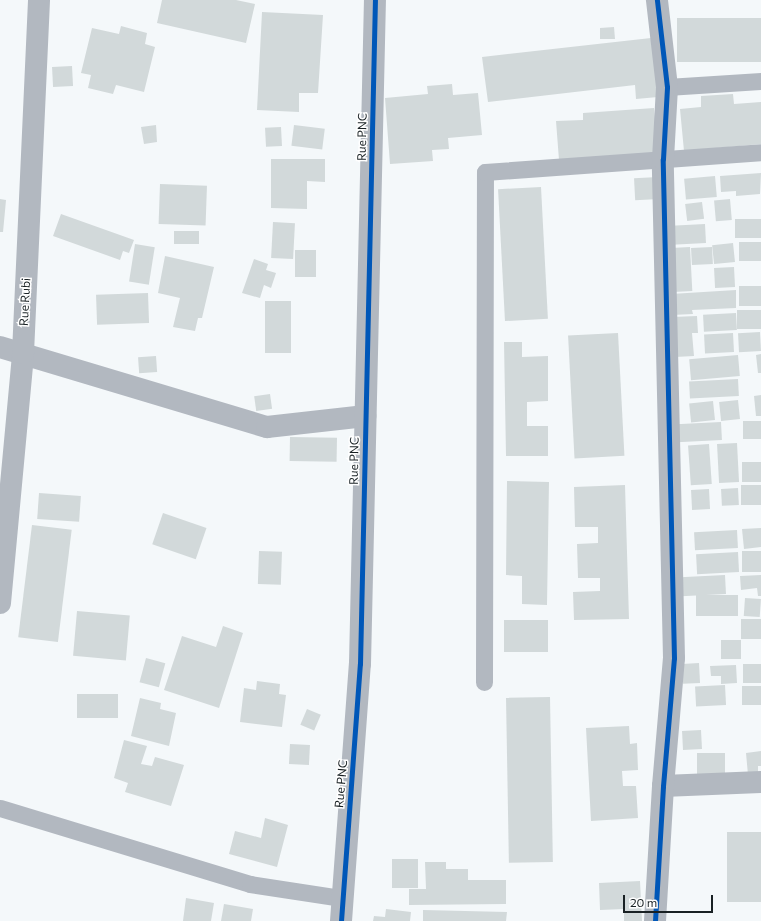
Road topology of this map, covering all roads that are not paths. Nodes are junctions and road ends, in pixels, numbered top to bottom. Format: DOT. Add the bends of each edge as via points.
graph roads {
  1 [pos="39,0"];
  2 [pos="375,0"];
  3 [pos="657,0"];
  4 [pos="761,81"];
  5 [pos="667,87"];
  6 [pos="761,152"];
  7 [pos="663,159"];
  8 [pos="0,347"];
  9 [pos="23,353"];
  10 [pos="365,416"];
  11 [pos="0,603"];
  12 [pos="484,682"];
  13 [pos="761,782"];
  14 [pos="663,786"];
  15 [pos="0,808"];
  16 [pos="342,898"];
  17 [pos="341,921"];
  18 [pos="655,921"];
  1 -- 9 [label="street, Rue Rubi"];
  2 -- 10 [label="street, Rue PNC"];
  3 -- 5 [label="street"];
  4 -- 5 [label="lane"];
  5 -- 7 [label="street"];
  6 -- 7 [label="lane"];
  7 -- 12 [label="lane" via="485,172"];
  7 -- 14 [label="street" via="674,658"];
  8 -- 9 [label="street"];
  9 -- 10 [label="street" via="267,427"];
  9 -- 11 [label="street, Rue Rubi"];
  10 -- 16 [label="street, Rue PNC" via="360,664"];
  13 -- 14 [label="street"];
  14 -- 18 [label="street"];
  15 -- 16 [label="lane" via="250,884"];
  16 -- 17 [label="street, Rue PNC"];
}
